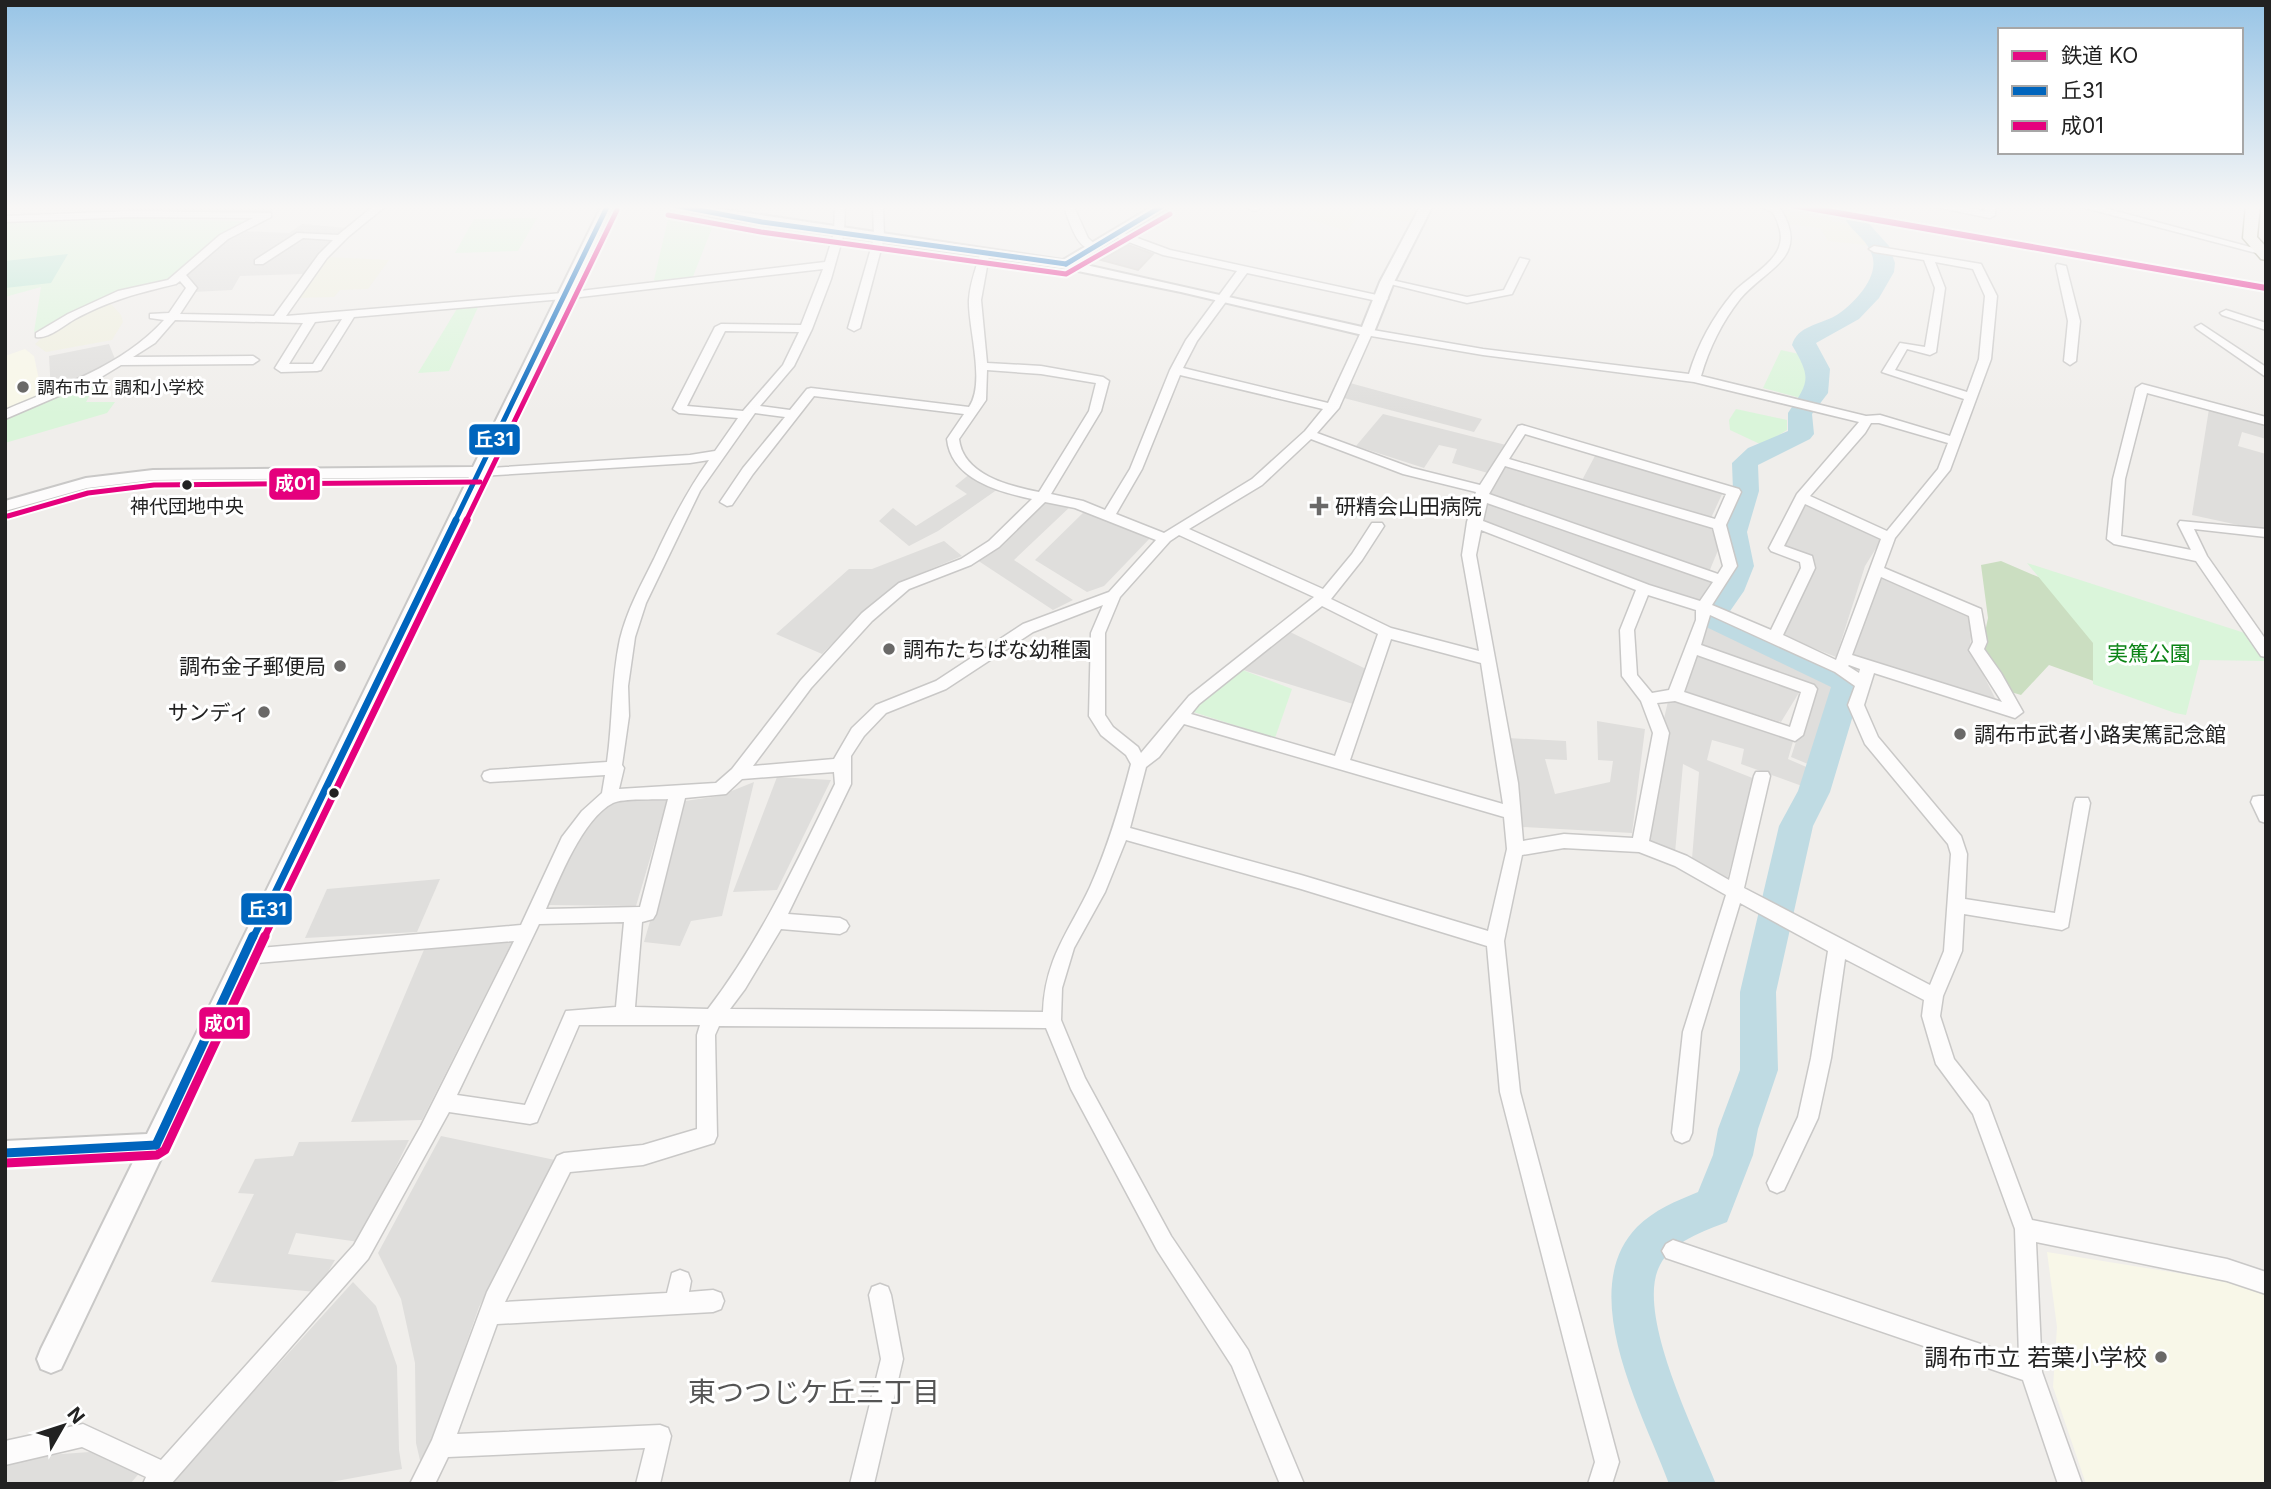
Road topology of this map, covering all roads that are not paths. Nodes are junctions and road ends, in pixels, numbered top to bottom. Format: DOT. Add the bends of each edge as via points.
graph roads {
  1 [pos="310,274"];
  2 [pos="574,274"];
  3 [pos="748,274"];
  4 [pos="826,274"];
  5 [pos="869,274"];
  6 [pos="979,274"];
  7 [pos="1114,274"];
  8 [pos="1240,274"];
  9 [pos="1260,274"];
  10 [pos="1391,274"];
  11 [pos="1517,274"];
  12 [pos="1763,274"];
  13 [pos="1935,274"];
  14 [pos="1981,274"];
  15 [pos="2063,274"];
  16 [pos="181,275"];
  17 [pos="1387,282"];
  18 [pos="563,296"];
  19 [pos="1221,298"];
  20 [pos="1382,299"];
  21 [pos="2226,313"];
  22 [pos="349,315"];
  23 [pos="154,316"];
  24 [pos="173,316"];
  25 [pos="311,319"];
  26 [pos="277,320"];
  27 [pos="2201,327"];
  28 [pos="2266,327"];
  29 [pos="854,328"];
  30 [pos="806,329"];
  31 [pos="1367,332"];
  32 [pos="40,335"];
  33 [pos="253,360"];
  34 [pos="117,361"];
  35 [pos="2070,361"];
  36 [pos="981,366"];
  37 [pos="1176,370"];
  38 [pos="2266,373"];
  39 [pos="1693,378"];
  40 [pos="1970,397"];
  41 [pos="1333,408"];
  42 [pos="972,411"];
  43 [pos="750,412"];
  44 [pos="792,414"];
  45 [pos="5,415"];
  46 [pos="1866,420"];
  47 [pos="2266,421"];
  48 [pos="1309,434"];
  49 [pos="1954,441"];
  50 [pos="718,454"];
  51 [pos="1502,461"];
  52 [pos="480,472"];
  53 [pos="1482,493"];
  54 [pos="1044,495"];
  55 [pos="1802,497"];
  56 [pos="727,502"];
  57 [pos="5,506"];
  58 [pos="1109,515"];
  59 [pos="1474,522"];
  60 [pos="1719,525"];
  61 [pos="1377,526"];
  62 [pos="2266,533"];
  63 [pos="1171,534"];
  64 [pos="1889,537"];
  65 [pos="2202,557"];
  66 [pos="1875,569"];
  67 [pos="1721,580"];
  68 [pos="1644,588"];
  69 [pos="1114,595"];
  70 [pos="1323,598"];
  71 [pos="1704,608"];
  72 [pos="1386,632"];
  73 [pos="1775,636"];
  74 [pos="1693,648"];
  75 [pos="2266,652"];
  76 [pos="1488,659"];
  77 [pos="1842,663"];
  78 [pos="1866,676"];
  79 [pos="1675,695"];
  80 [pos="1648,699"];
  81 [pos="1180,717"];
  82 [pos="1139,764"];
  83 [pos="841,765"];
  84 [pos="1339,765"];
  85 [pos="616,768"];
  86 [pos="738,773"];
  87 [pos="490,776"];
  88 [pos="1762,776"];
  89 [pos="678,793"];
  90 [pos="610,796"];
  91 [pos="2266,802"];
  92 [pos="2082,803"];
  93 [pos="1512,813"];
  94 [pos="2266,816"];
  95 [pos="1121,832"];
  96 [pos="1640,845"];
  97 [pos="1515,849"];
  98 [pos="1735,892"];
  99 [pos="1955,905"];
  100 [pos="634,914"];
  101 [pos="776,920"];
  102 [pos="530,925"];
  103 [pos="840,926"];
  104 [pos="1495,941"];
  105 [pos="1838,947"];
  106 [pos="244,956"];
  107 [pos="1934,996"];
  108 [pos="625,1015"];
  109 [pos="712,1018"];
  110 [pos="1052,1020"];
  111 [pos="444,1102"];
  112 [pos="1682,1133"];
  113 [pos="156,1145"];
  114 [pos="5,1153"];
  115 [pos="1777,1183"];
  116 [pos="2025,1229"];
  117 [pos="1674,1251"];
  118 [pos="2266,1283"];
  119 [pos="880,1295"];
  120 [pos="713,1301"];
  121 [pos="490,1314"];
  122 [pos="51,1359"];
  123 [pos="2031,1372"];
  124 [pos="441,1446"];
  125 [pos="5,1453"];
  126 [pos="159,1478"];
  127 [pos="422,1484"];
  128 [pos="648,1484"];
  129 [pos="862,1484"];
  130 [pos="1292,1484"];
  131 [pos="1600,1484"];
  132 [pos="2070,1484"];
  1 -- 26 [label="street"];
  2 -- 18 [label="street"];
  3 -- 18 [label="street"];
  4 -- 30 [label="street"];
  5 -- 29 [label="street"];
  6 -- 36 [label="street" via="975,300"];
  7 -- 19 [label="street"];
  8 -- 19 [label="street"];
  9 -- 20 [label="street"];
  10 -- 17 [label="street"];
  11 -- 17 [label="street" via="1508,292 1467,300"];
  12 -- 39 [label="street" via="1747,284 1712,328"];
  13 -- 40 [label="street" via="1940,288 1930,352 1904,345 1888,372"];
  14 -- 40 [label="street" via="1991,296 1984,359"];
  15 -- 35 [label="street" via="2074,321"];
  16 -- 24 [label="street" via="191,288"];
  16 -- 32 [label="street" via="172,282 122,293"];
  17 -- 20 [label="street"];
  18 -- 22 [label="street"];
  18 -- 52 [label="street"];
  19 -- 31 [label="street"];
  19 -- 37 [label="street"];
  20 -- 31 [label="street"];
  21 -- 28 [label="street"];
  22 -- 25 [label="street"];
  22 -- 25 [label="street" via="317,367 281,368"];
  23 -- 24 [label="street"];
  24 -- 26 [label="street"];
  24 -- 34 [label="street" via="151,341"];
  25 -- 26 [label="street"];
  27 -- 38 [label="street"];
  30 -- 43 [label="street" via="788,366"];
  30 -- 43 [label="street" via="721,327 679,409"];
  31 -- 39 [label="street" via="1483,352"];
  31 -- 41 [label="street"];
  33 -- 34 [label="street"];
  34 -- 45 [label="street" via="94,376"];
  36 -- 42 [label="street" via="980,400"];
  36 -- 54 [label="street" via="1103,382 1095,411"];
  37 -- 41 [label="street"];
  37 -- 58 [label="street" via="1136,469"];
  39 -- 46 [label="street"];
  40 -- 49 [label="street"];
  41 -- 48 [label="street"];
  42 -- 44 [label="street" via="811,392"];
  42 -- 54 [label="street" via="953,439 960,460 969,470 1008,490"];
  43 -- 44 [label="street"];
  43 -- 50 [label="street"];
  44 -- 56 [label="street"];
  46 -- 49 [label="street" via="1880,419"];
  46 -- 55 [label="street"];
  47 -- 65 [label="street" via="2142,387 2119,479 2114,539"];
  48 -- 53 [label="street"];
  48 -- 63 [label="street" via="1257,482"];
  49 -- 64 [label="street" via="1944,470"];
  50 -- 52 [label="street"];
  50 -- 85 [label="street" via="694,490 635,614 620,686"];
  51 -- 53 [label="street"];
  51 -- 60 [label="street"];
  51 -- 60 [label="street" via="1522,429 1734,492"];
  52 -- 57 [label="street" via="153,475 86,483"];
  52 -- 106 [label="street"];
  53 -- 59 [label="street"];
  53 -- 67 [label="street"];
  54 -- 58 [label="street"];
  54 -- 86 [label="street" via="994,544 966,562 904,586 867,617 806,684"];
  55 -- 64 [label="street"];
  55 -- 73 [label="street" via="1776,548 1807,559 1808,568"];
  58 -- 63 [label="street"];
  59 -- 68 [label="street"];
  59 -- 76 [label="street" via="1469,555"];
  60 -- 67 [label="street" via="1730,566"];
  61 -- 70 [label="street"];
  62 -- 65 [label="street" via="2186,524"];
  63 -- 69 [label="street"];
  63 -- 70 [label="street"];
  64 -- 66 [label="street"];
  65 -- 75 [label="street"];
  66 -- 77 [label="street"];
  66 -- 78 [label="street" via="1976,612 1980,642 1976,650 2015,712"];
  67 -- 71 [label="street"];
  68 -- 71 [label="street"];
  68 -- 80 [label="street" via="1627,630 1630,676"];
  69 -- 82 [label="street" via="1098,633 1097,716"];
  69 -- 83 [label="street" via="1028,628 941,685 881,709 858,732"];
  70 -- 72 [label="street"];
  70 -- 81 [label="street" via="1194,700"];
  71 -- 73 [label="street"];
  71 -- 74 [label="street"];
  72 -- 76 [label="street"];
  72 -- 84 [label="street"];
  73 -- 77 [label="street"];
  74 -- 79 [label="street"];
  74 -- 79 [label="street" via="1809,689 1795,735"];
  76 -- 93 [label="street"];
  77 -- 78 [label="street"];
  78 -- 99 [label="street" via="1856,705 1871,740 1955,841 1959,854"];
  79 -- 80 [label="street"];
  80 -- 96 [label="street" via="1661,733"];
  81 -- 82 [label="street"];
  81 -- 84 [label="street"];
  82 -- 95 [label="street"];
  83 -- 86 [label="street"];
  83 -- 101 [label="street" via="843,784"];
  84 -- 93 [label="street"];
  85 -- 87 [label="street"];
  85 -- 90 [label="street"];
  86 -- 89 [label="street" via="720,789"];
  88 -- 98 [label="street"];
  89 -- 90 [label="street"];
  89 -- 100 [label="street" via="647,914"];
  90 -- 102 [label="street" via="568,842"];
  91 -- 94 [label="street" via="2259,802"];
  92 -- 99 [label="street" via="2062,922"];
  93 -- 97 [label="street"];
  95 -- 104 [label="street"];
  95 -- 110 [label="street" via="1066,947 1053,988"];
  96 -- 97 [label="street" via="1564,841"];
  96 -- 98 [label="street" via="1681,861"];
  97 -- 104 [label="street"];
  98 -- 105 [label="street"];
  98 -- 112 [label="street" via="1692,1032"];
  99 -- 107 [label="street" via="1954,951"];
  100 -- 102 [label="street"];
  100 -- 108 [label="street"];
  101 -- 103 [label="street"];
  101 -- 109 [label="street"];
  102 -- 106 [label="street"];
  102 -- 111 [label="street"];
  104 -- 131 [label="street" via="1510,1092 1607,1462"];
  105 -- 107 [label="street"];
  105 -- 115 [label="street" via="1808,1118"];
  106 -- 113 [label="street"];
  107 -- 116 [label="street" via="1931,1016 1946,1065 1981,1109"];
  108 -- 109 [label="street"];
  108 -- 111 [label="street" via="573,1017 530,1115"];
  109 -- 110 [label="street"];
  109 -- 121 [label="street" via="706,1035 707,1136 643,1154 564,1163"];
  110 -- 130 [label="street" via="1077,1083 1164,1243 1240,1358"];
  111 -- 126 [label="street" via="361,1252"];
  113 -- 114 [label="street"];
  113 -- 122 [label="street"];
  116 -- 118 [label="street" via="2227,1270"];
  116 -- 123 [label="street"];
  117 -- 123 [label="street"];
  119 -- 129 [label="street" via="892,1359"];
  120 -- 121 [label="street" via="678,1292"];
  121 -- 124 [label="street"];
  123 -- 132 [label="street"];
  124 -- 127 [label="street"];
  124 -- 128 [label="street" via="660,1436"];
  125 -- 126 [label="street" via="83,1435"];
}
